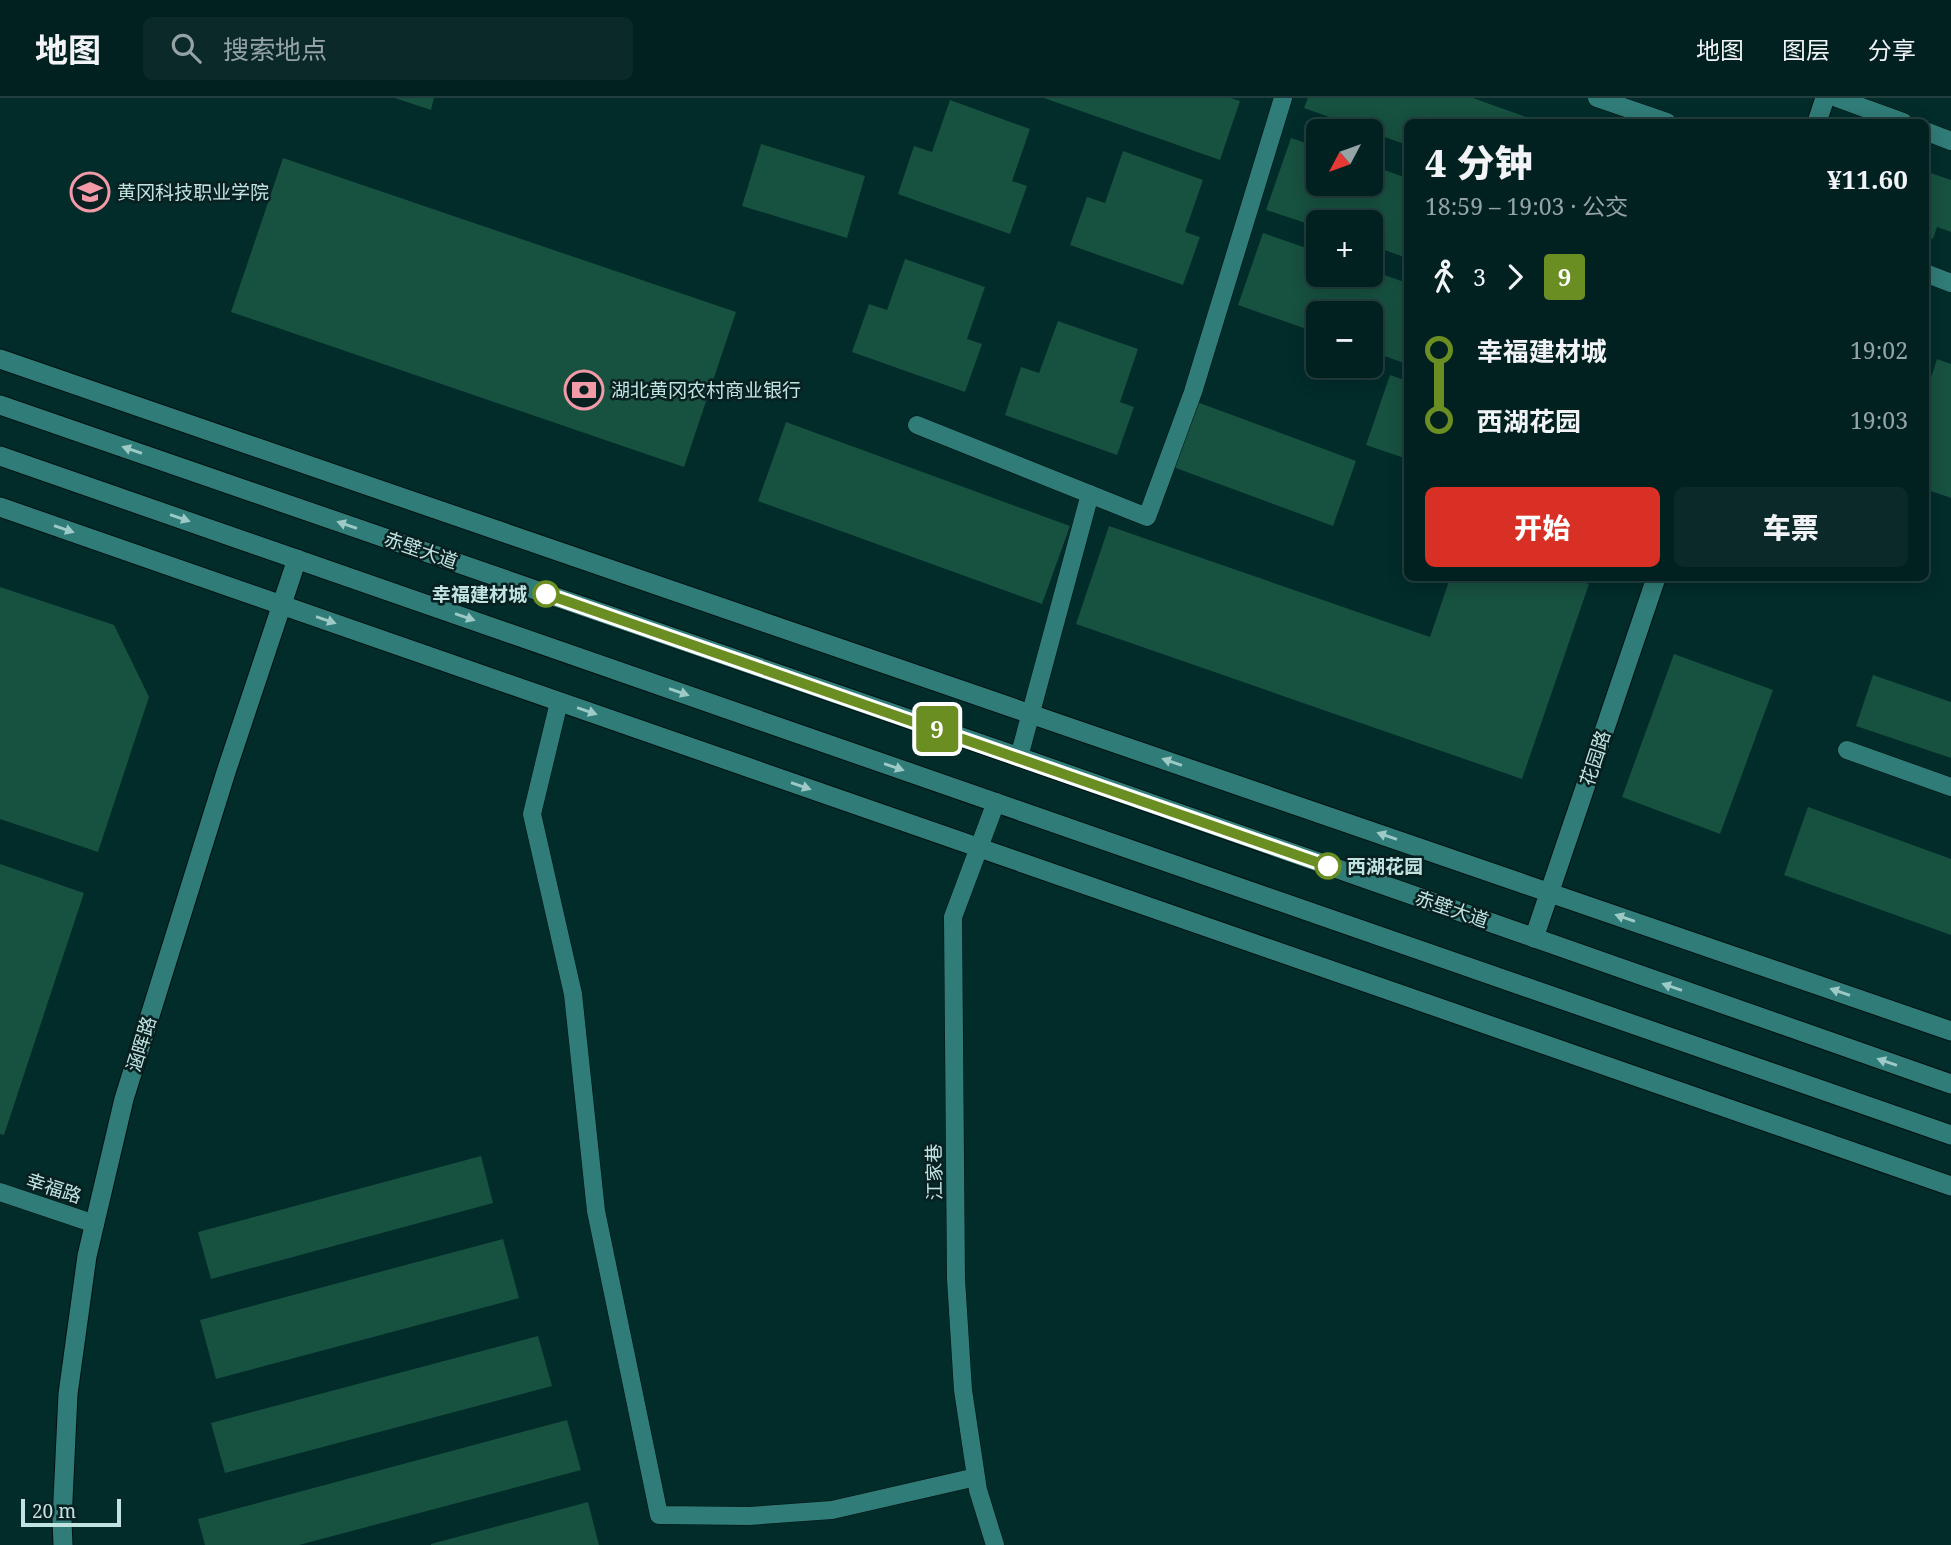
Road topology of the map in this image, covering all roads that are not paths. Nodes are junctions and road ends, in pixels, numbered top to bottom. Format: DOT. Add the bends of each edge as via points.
graph roads {
  1 [pos="1283,98"];
  2 [pos="1597,98"];
  3 [pos="1825,98"];
  4 [pos="1837,98"];
  5 [pos="1658,119"];
  6 [pos="1818,119"];
  7 [pos="1895,119"];
  8 [pos="1929,133"];
  9 [pos="1951,141"];
  10 [pos="1929,275"];
  11 [pos="1951,283"];
  12 [pos="0,359"];
  13 [pos="0,405"];
  14 [pos="917,425"];
  15 [pos="0,456"];
  16 [pos="1090,494"];
  17 [pos="0,507"];
  18 [pos="297,559"];
  19 [pos="1655,581"];
  20 [pos="281,605"];
  21 [pos="559,702"];
  22 [pos="1031,714"];
  23 [pos="1847,750"];
  24 [pos="1019,757"];
  25 [pos="1951,788"];
  26 [pos="996,802"];
  27 [pos="979,848"];
  28 [pos="1550,892"];
  29 [pos="1534,939"];
  30 [pos="1951,1031"];
  31 [pos="1951,1084"];
  32 [pos="1951,1135"];
  33 [pos="1951,1186"];
  34 [pos="0,1192"];
  35 [pos="95,1224"];
  36 [pos="976,1478"];
  37 [pos="63,1545"];
  38 [pos="995,1545"];
  1 -- 16 [label="lane" via="1192,392 1147,517"];
  2 -- 5 [label="lane"];
  3 -- 6 [label="street"];
  4 -- 7 [label="lane"];
  8 -- 9 [label="lane"];
  10 -- 11 [label="lane"];
  12 -- 22 [label="street"];
  24 -- 13 [label="street, 赤壁大道, one-way"];
  14 -- 16 [label="lane"];
  15 -- 18 [label="street, one-way"];
  16 -- 22 [label="lane"];
  17 -- 20 [label="street, one-way"];
  18 -- 20 [label="street, 涵晖路"];
  18 -- 26 [label="street, one-way"];
  19 -- 28 [label="street, 花园路"];
  20 -- 21 [label="street, one-way"];
  20 -- 35 [label="street, 涵晖路" via="124,1099"];
  21 -- 27 [label="street, one-way"];
  21 -- 36 [label="lane" via="532,814 573,994 596,1211 659,1515 749,1516 832,1510"];
  22 -- 24 [label="lane"];
  28 -- 22 [label="street, one-way"];
  23 -- 25 [label="lane"];
  24 -- 29 [label="street, 赤壁大道"];
  26 -- 27 [label="lane, 江家巷"];
  26 -- 32 [label="street"];
  27 -- 33 [label="street"];
  27 -- 36 [label="lane, 江家巷" via="953,917 956,1279 963,1390"];
  28 -- 29 [label="street, 花园路"];
  30 -- 28 [label="street, one-way"];
  31 -- 29 [label="street, 赤壁大道, one-way"];
  34 -- 35 [label="lane, 幸福路"];
  35 -- 37 [label="street, 涵晖路" via="68,1394"];
  36 -- 38 [label="lane, 江家巷"];
}
